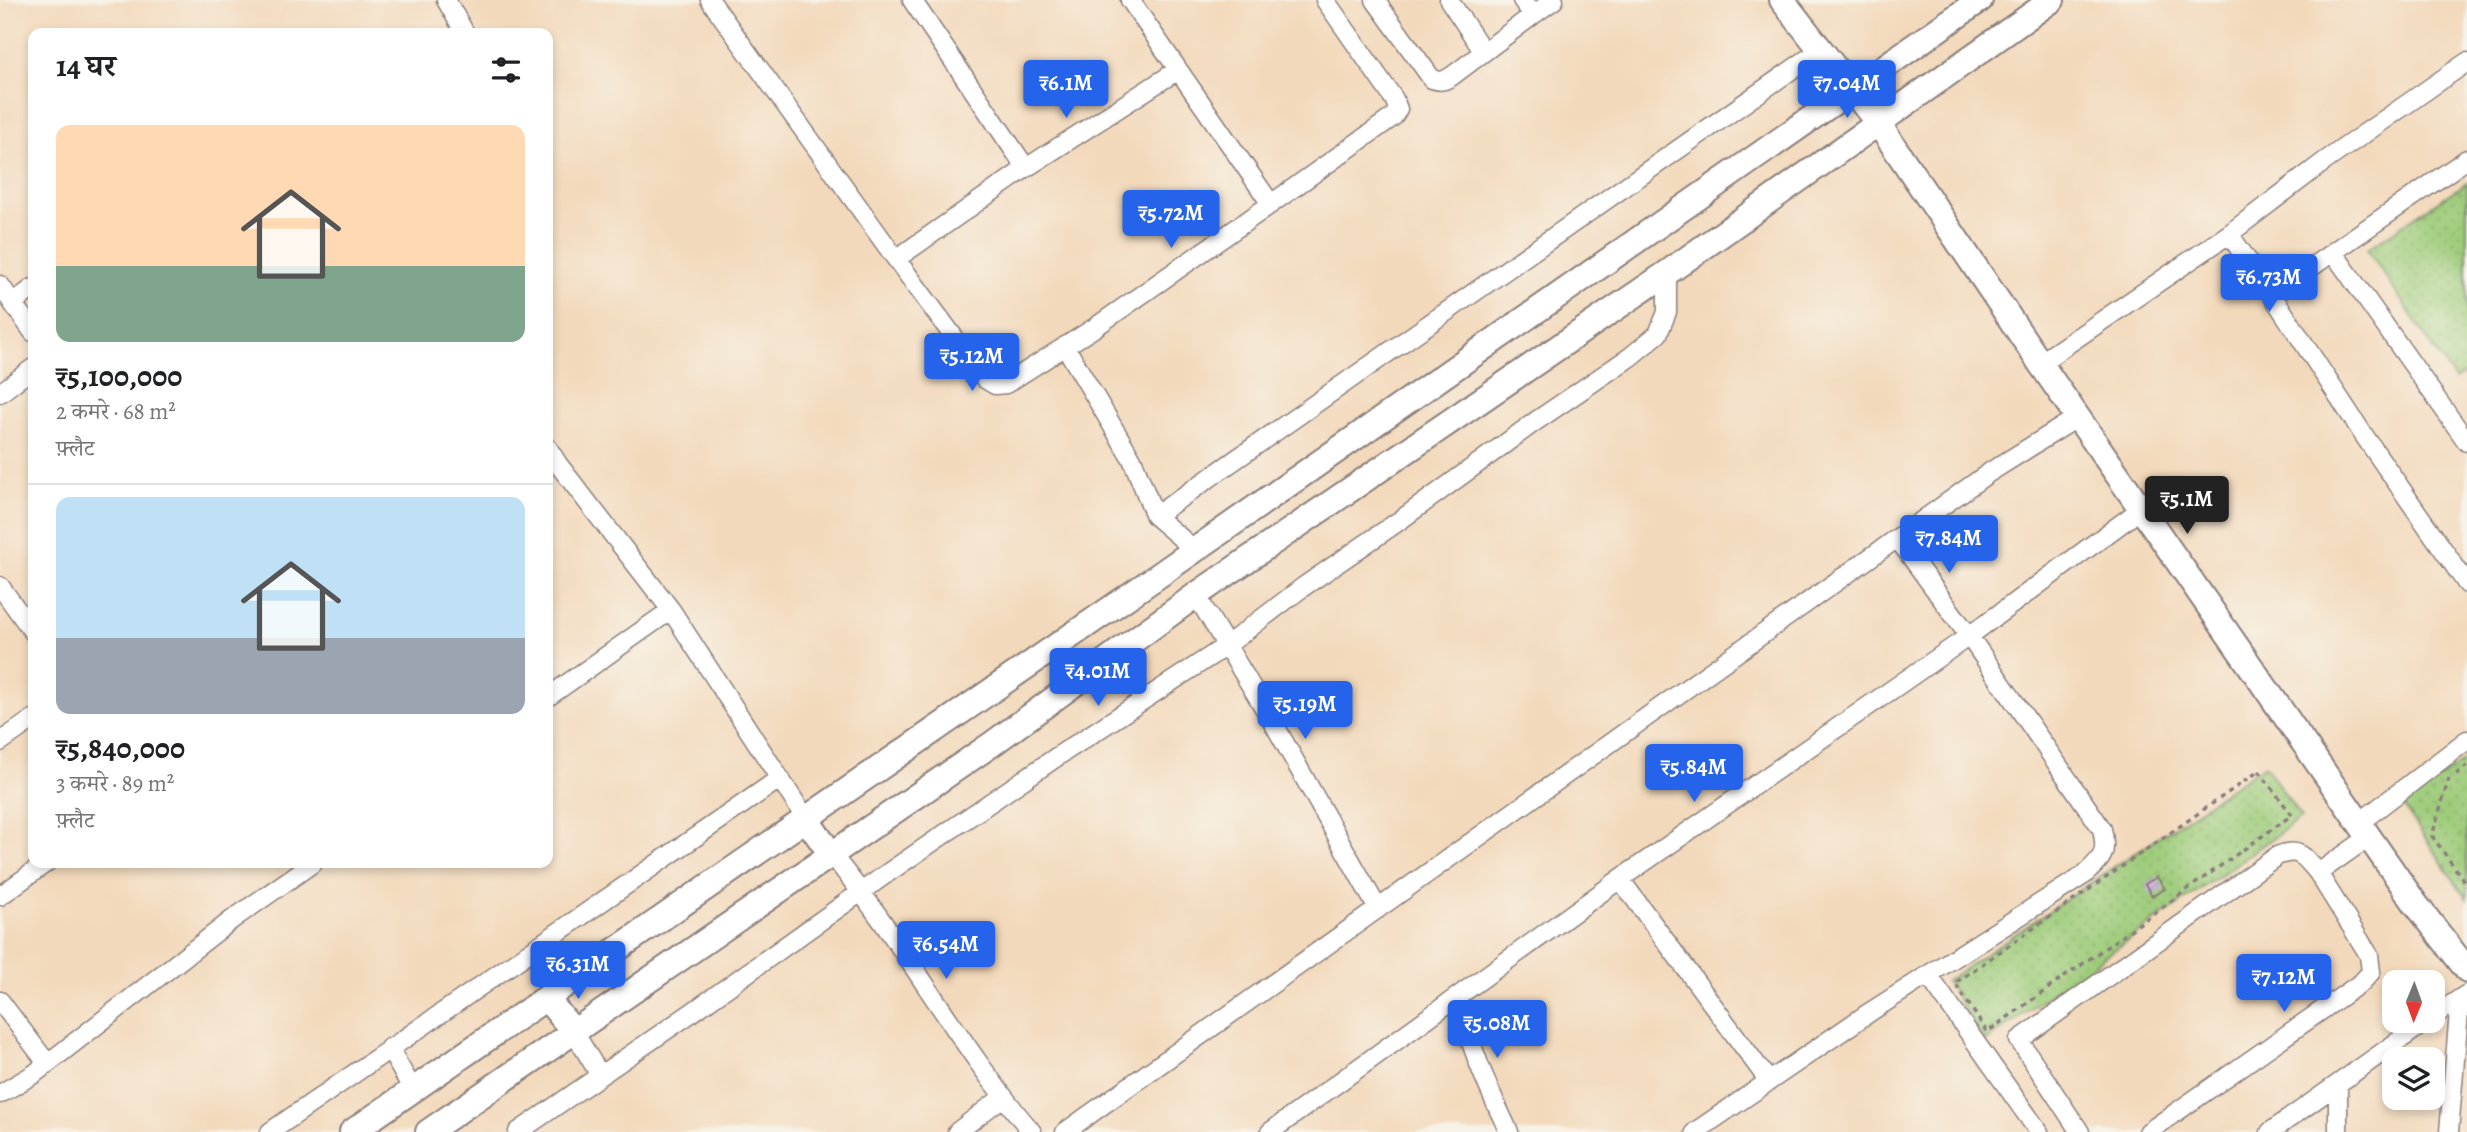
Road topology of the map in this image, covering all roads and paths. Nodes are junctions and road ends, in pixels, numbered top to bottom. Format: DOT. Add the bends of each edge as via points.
graph roads {
  1 [pos="446,0"];
  2 [pos="710,0"];
  3 [pos="912,0"];
  4 [pos="1130,0"];
  5 [pos="1325,0"];
  6 [pos="1375,0"];
  7 [pos="1449,0"];
  8 [pos="1522,0"];
  9 [pos="1555,0"];
  10 [pos="1782,0"];
  11 [pos="1980,0"];
  12 [pos="2052,0"];
  13 [pos="1533,15"];
  14 [pos="462,28"];
  15 [pos="1820,50"];
  16 [pos="1483,51"];
  17 [pos="1178,70"];
  18 [pos="2464,71"];
  19 [pos="1853,89"];
  20 [pos="1878,123"];
  21 [pos="2467,159"];
  22 [pos="1026,168"];
  23 [pos="1271,204"];
  24 [pos="2229,234"];
  25 [pos="2333,252"];
  26 [pos="896,259"];
  27 [pos="1667,273"];
  28 [pos="0,285"];
  29 [pos="28,292"];
  30 [pos="2272,295"];
  31 [pos="13,303"];
  32 [pos="28,325"];
  33 [pos="1065,346"];
  34 [pos="2040,363"];
  35 [pos="28,372"];
  36 [pos="0,393"];
  37 [pos="2078,417"];
  38 [pos="2460,418"];
  39 [pos="2467,442"];
  40 [pos="553,456"];
  41 [pos="2141,509"];
  42 [pos="1155,516"];
  43 [pos="1897,538"];
  44 [pos="1195,550"];
  45 [pos="2467,584"];
  46 [pos="0,586"];
  47 [pos="1196,595"];
  48 [pos="671,610"];
  49 [pos="28,625"];
  50 [pos="1969,636"];
  51 [pos="1226,646"];
  52 [pos="553,690"];
  53 [pos="28,723"];
  54 [pos="2467,740"];
  55 [pos="0,743"];
  56 [pos="2467,766"];
  57 [pos="779,779"];
  58 [pos="2292,815"];
  59 [pos="806,819"];
  60 [pos="2364,830"];
  61 [pos="831,854"];
  62 [pos="39,868"];
  63 [pos="306,868"];
  64 [pos="2318,873"];
  65 [pos="1620,879"];
  66 [pos="2467,885"];
  67 [pos="862,891"];
  68 [pos="0,896"];
  69 [pos="1378,909"];
  70 [pos="2467,970"];
  71 [pos="1928,975"];
  72 [pos="1458,997"];
  73 [pos="2463,997"];
  74 [pos="546,998"];
  75 [pos="0,1001"];
  76 [pos="2445,1009"];
  77 [pos="574,1032"];
  78 [pos="2410,1033"];
  79 [pos="389,1048"];
  80 [pos="47,1063"];
  81 [pos="600,1075"];
  82 [pos="1768,1080"];
  83 [pos="2338,1084"];
  84 [pos="412,1090"];
  85 [pos="0,1094"];
  86 [pos="1003,1097"];
  87 [pos="270,1132"];
  88 [pos="352,1132"];
  89 [pos="428,1132"];
  90 [pos="518,1132"];
  91 [pos="957,1132"];
  92 [pos="1032,1132"];
  93 [pos="1065,1132"];
  94 [pos="1270,1132"];
  95 [pos="1510,1132"];
  96 [pos="1695,1132"];
  97 [pos="2039,1132"];
  98 [pos="2080,1132"];
  99 [pos="2148,1132"];
  100 [pos="2270,1132"];
  101 [pos="2338,1132"];
  102 [pos="2449,1132"];
  1 -- 14 [label="street"];
  2 -- 26 [label="street"];
  3 -- 22 [label="street"];
  4 -- 17 [label="street"];
  5 -- 23 [label="street" via="1398,109"];
  6 -- 16 [label="street" via="1432,79 1443,81"];
  7 -- 16 [label="street"];
  8 -- 13 [label="street"];
  9 -- 13 [label="street"];
  10 -- 15 [label="main road"];
  11 -- 19 [label="main road"];
  12 -- 20 [label="main road"];
  13 -- 16 [label="street"];
  15 -- 19 [label="main road"];
  15 -- 42 [label="street"];
  17 -- 22 [label="street"];
  17 -- 23 [label="street"];
  18 -- 24 [label="street" via="2325,161"];
  19 -- 20 [label="main road"];
  19 -- 44 [label="main road"];
  20 -- 27 [label="main road"];
  20 -- 34 [label="main road"];
  21 -- 25 [label="street"];
  22 -- 26 [label="street"];
  23 -- 33 [label="street"];
  24 -- 30 [label="street"];
  24 -- 34 [label="street"];
  25 -- 30 [label="street"];
  25 -- 38 [label="street"];
  26 -- 33 [label="street" via="985,379 995,385 1006,384"];
  27 -- 47 [label="main road"];
  27 -- 51 [label="street" via="1667,312 1658,334"];
  28 -- 31 [label="street"];
  29 -- 31 [label="street"];
  30 -- 45 [label="street"];
  31 -- 32 [label="street"];
  33 -- 42 [label="street" via="1132,458"];
  34 -- 37 [label="main road"];
  35 -- 36 [label="street"];
  37 -- 41 [label="main road"];
  37 -- 43 [label="street"];
  38 -- 39 [label="street"];
  40 -- 48 [label="street"];
  41 -- 50 [label="street"];
  41 -- 60 [label="main road"];
  42 -- 44 [label="street"];
  43 -- 50 [label="street"];
  43 -- 69 [label="street"];
  44 -- 59 [label="main road"];
  46 -- 49 [label="street"];
  47 -- 51 [label="street"];
  47 -- 61 [label="main road"];
  48 -- 52 [label="street"];
  48 -- 57 [label="street"];
  50 -- 65 [label="street"];
  50 -- 71 [label="street" via="2102,829 2105,845 2103,857 2084,875"];
  51 -- 67 [label="street"];
  51 -- 69 [label="street"];
  53 -- 55 [label="street"];
  54 -- 60 [label="street"];
  56 -- 66 [label="path" via="2449,779 2432,836"];
  57 -- 59 [label="street"];
  57 -- 79 [label="street"];
  58 -- 58 [label="path" via="2259,771 1955,983 1987,1032"];
  59 -- 61 [label="main road"];
  59 -- 74 [label="main road"];
  60 -- 64 [label="street"];
  60 -- 70 [label="main road"];
  61 -- 67 [label="street"];
  61 -- 77 [label="main road"];
  62 -- 68 [label="street"];
  63 -- 80 [label="street"];
  64 -- 98 [label="street" via="2303,855 2289,851 2277,856 2019,1040"];
  64 -- 99 [label="street" via="2369,955 2371,972"];
  65 -- 72 [label="street"];
  65 -- 82 [label="street"];
  67 -- 81 [label="street"];
  67 -- 86 [label="street"];
  69 -- 93 [label="street"];
  71 -- 82 [label="street"];
  71 -- 97 [label="street"];
  72 -- 94 [label="street"];
  72 -- 95 [label="street" via="1465,1029"];
  73 -- 76 [label="street"];
  73 -- 102 [label="street"];
  74 -- 77 [label="main road"];
  74 -- 84 [label="main road"];
  75 -- 80 [label="street"];
  77 -- 81 [label="street"];
  77 -- 89 [label="main road"];
  78 -- 83 [label="street"];
  79 -- 84 [label="street"];
  79 -- 87 [label="street"];
  80 -- 85 [label="street"];
  81 -- 90 [label="street"];
  82 -- 96 [label="street"];
  83 -- 100 [label="street"];
  83 -- 101 [label="street"];
  84 -- 88 [label="main road"];
  86 -- 91 [label="street"];
  86 -- 92 [label="street"];
}
